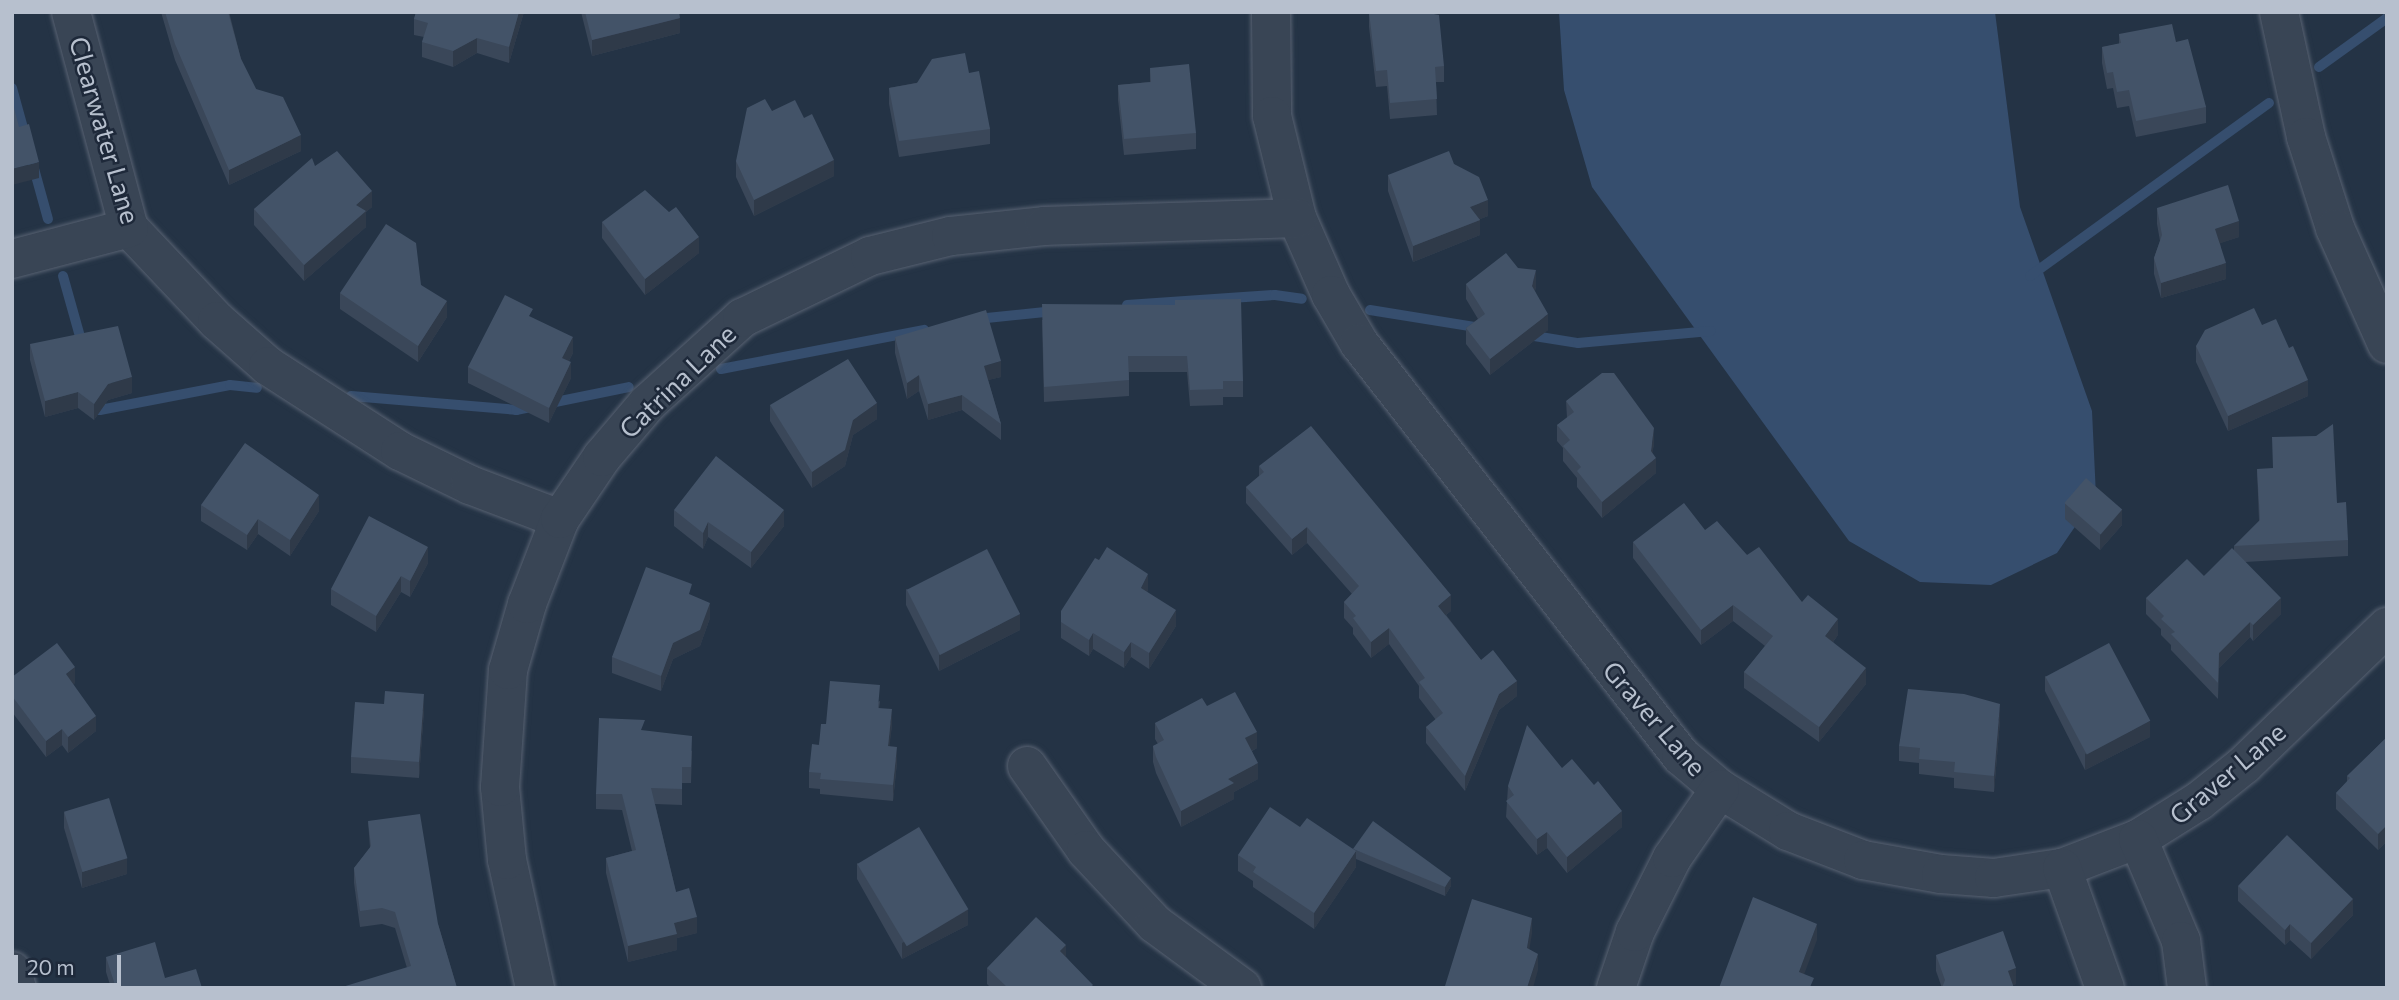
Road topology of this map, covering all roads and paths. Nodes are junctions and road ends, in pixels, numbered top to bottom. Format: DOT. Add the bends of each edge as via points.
graph roads {
  1 [pos="71,12"];
  2 [pos="1271,12"];
  3 [pos="2279,12"];
  4 [pos="1297,218"];
  5 [pos="130,228"];
  6 [pos="12,258"];
  7 [pos="2387,344"];
  8 [pos="560,519"];
  9 [pos="2387,627"];
  10 [pos="1027,766"];
  11 [pos="1720,789"];
  12 [pos="2138,839"];
  13 [pos="2062,868"];
  14 [pos="12,971"];
  15 [pos="1238,987"];
  16 [pos="18,988"];
  17 [pos="534,988"];
  18 [pos="1616,988"];
  19 [pos="2105,988"];
  20 [pos="2187,988"];
  1 -- 5 [label="street, Clearwater Lane"];
  2 -- 4 [label="street, Graver Lane" via="1272,116"];
  3 -- 7 [label="street" via="2306,137 2335,228"];
  4 -- 8 [label="street, Catrina Lane" via="1045,226 951,236 870,256 742,318 648,403 602,457"];
  4 -- 11 [label="street, Graver Lane" via="1331,295 1359,343 1648,718 1681,756"];
  5 -- 6 [label="street"];
  5 -- 8 [label="street, Clearwater Lane" via="217,321 268,366 329,409 470,485"];
  8 -- 17 [label="street, Catrina Lane" via="527,604 508,670 502,720 500,787 507,860"];
  9 -- 12 [label="street, Graver Lane" via="2244,765 2164,826"];
  10 -- 15 [label="street" via="1086,850 1155,924"];
  11 -- 13 [label="street, Graver Lane" via="1788,831 1863,860 1994,878"];
  11 -- 18 [label="street" via="1672,858 1634,932"];
  12 -- 13 [label="street, Graver Lane"];
  12 -- 20 [label="street" via="2181,941"];
  13 -- 19 [label="street"];
  14 -- 16 [label="street"];
}
